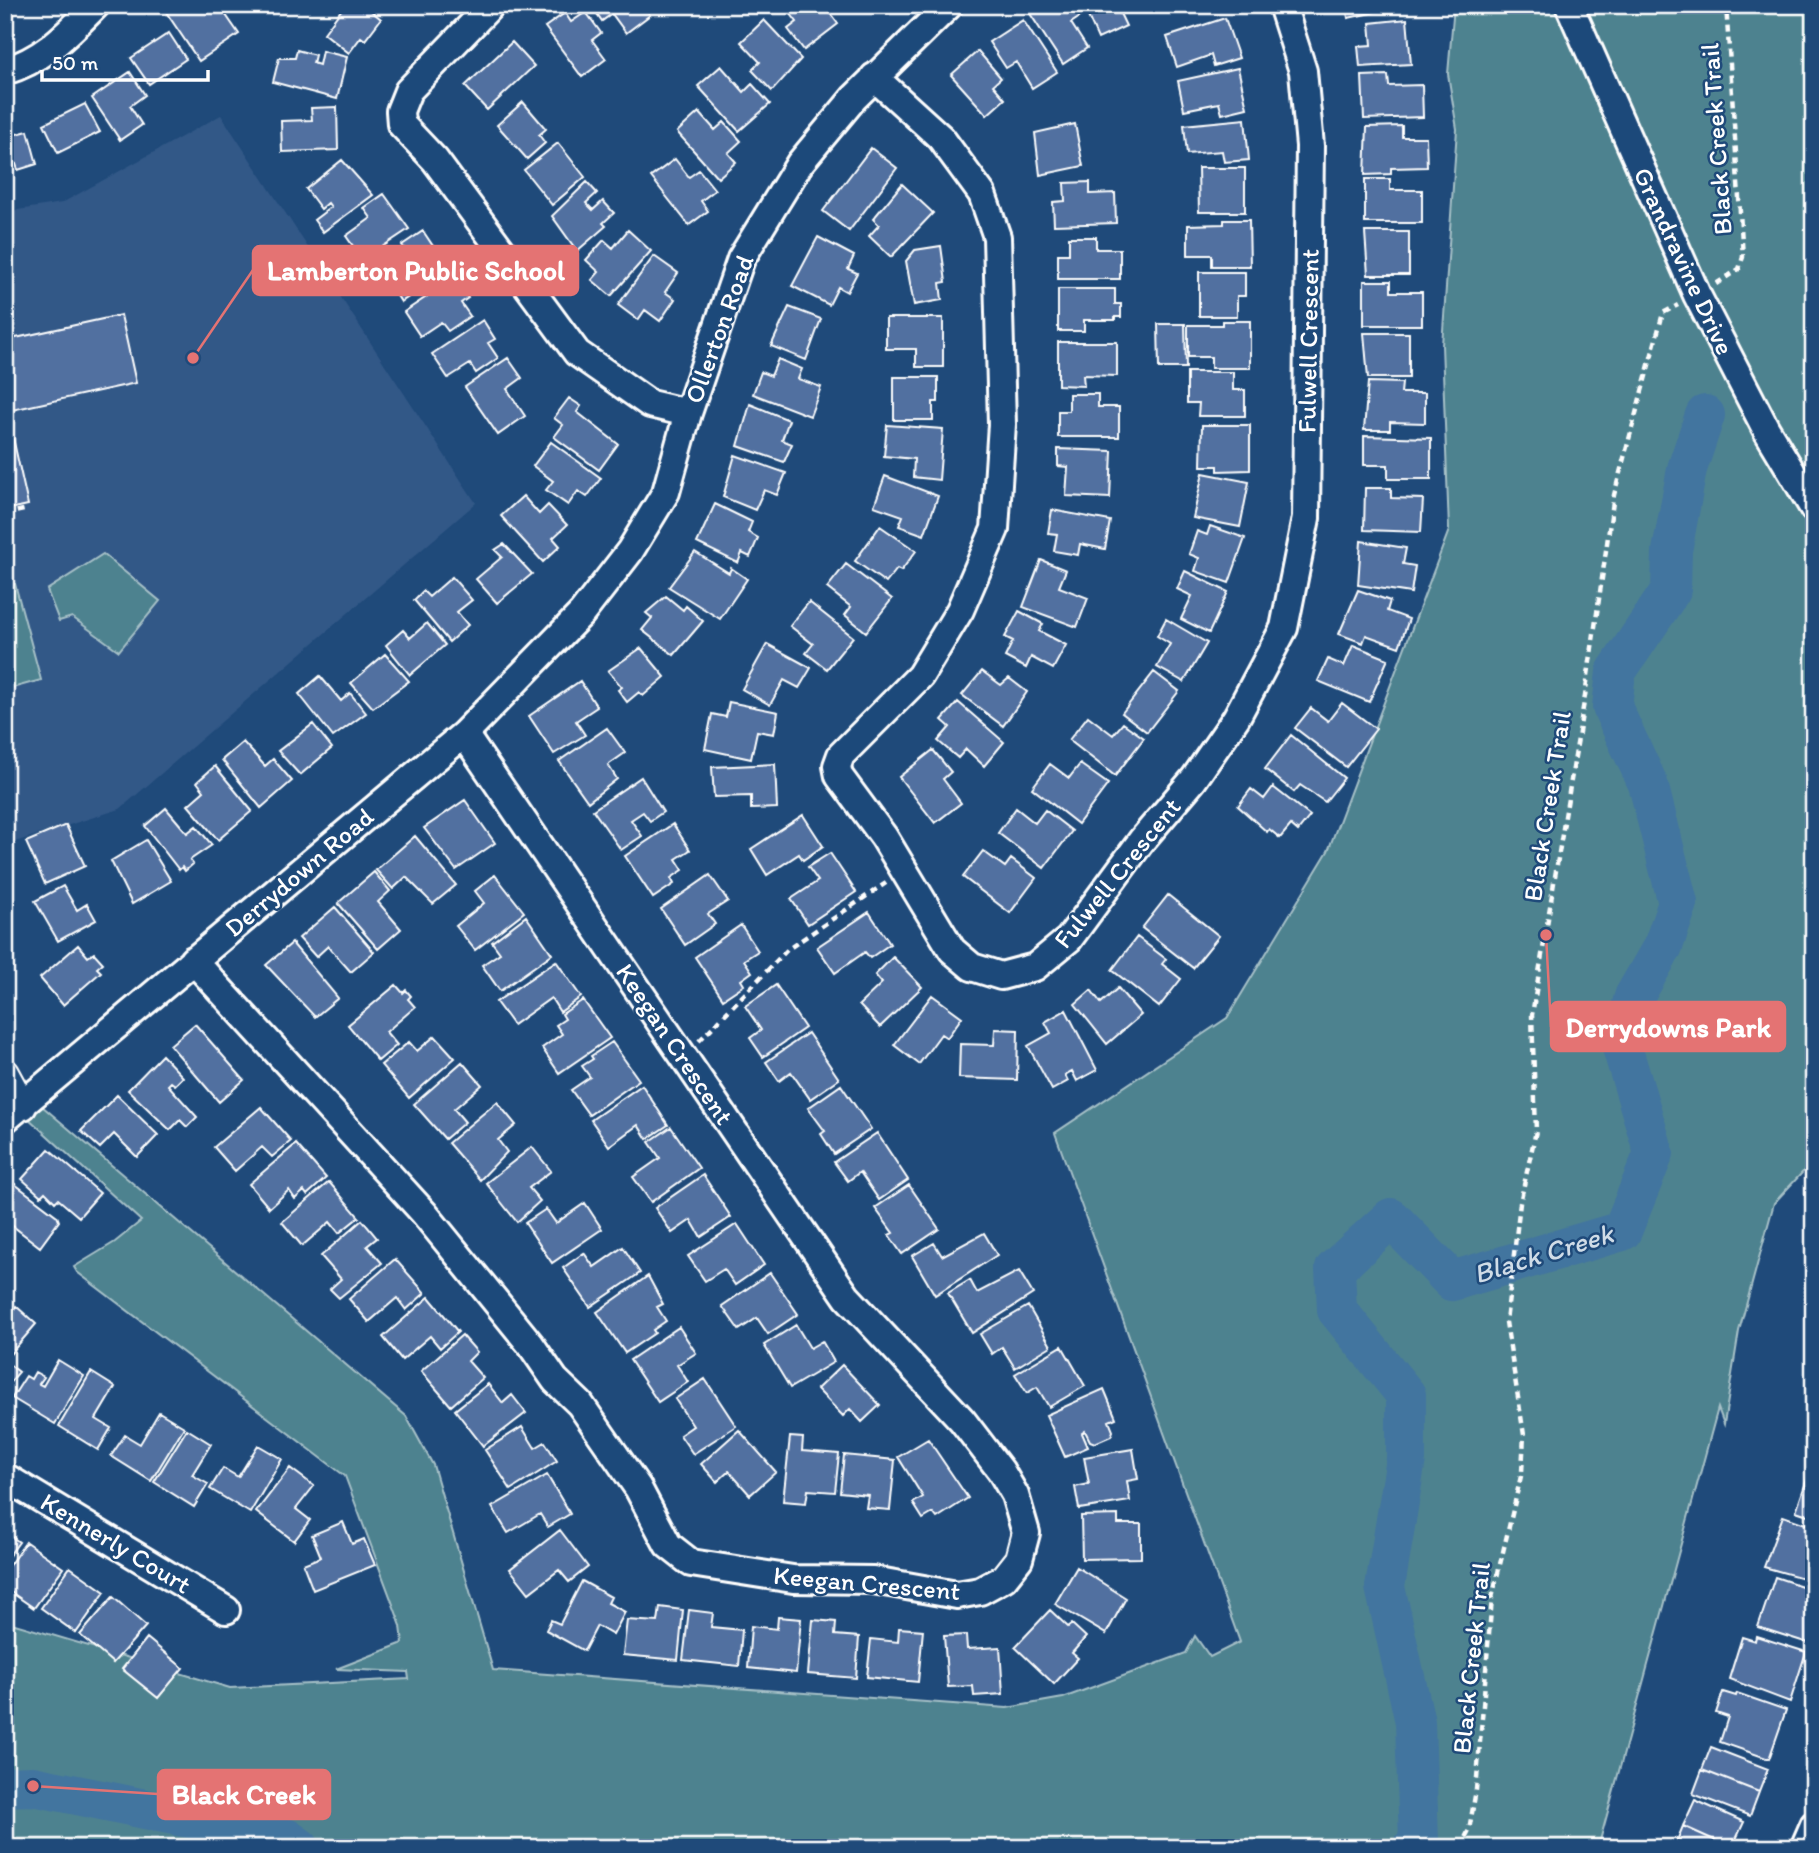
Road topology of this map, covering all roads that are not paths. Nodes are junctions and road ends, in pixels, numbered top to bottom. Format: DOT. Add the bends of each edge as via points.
graph roads {
  1 [pos="96,5"];
  2 [pos="491,5"];
  3 [pos="948,5"];
  4 [pos="1282,5"];
  5 [pos="1569,5"];
  6 [pos="5,71"];
  7 [pos="874,78"];
  8 [pos="688,413"];
  9 [pos="1814,509"];
  10 [pos="582,613"];
  11 [pos="464,734"];
  12 [pos="193,961"];
  13 [pos="5,1073"];
  14 [pos="14,1112"];
  15 [pos="5,1477"];
  16 [pos="226,1610"];
  17 [pos="1814,1825"];
  18 [pos="1804,1848"];
  1 -- 6 [label="street" via="50,51 30,64"];
  2 -- 8 [label="street" via="408,91 400,111 401,124 435,160 577,353 650,404"];
  3 -- 7 [label="street, Ollerton Road"];
  4 -- 7 [label="street, Fulwell Crescent" via="1303,71 1310,146 1306,518 1284,628 1236,718 1194,779 1069,939 1035,967 1001,976 972,967 952,950 884,837 839,776 837,766 841,755 920,676 960,610 995,529 1002,424 999,259 997,237 982,194 941,138"];
  5 -- 9 [label="street, Grandravine Drive" via="1721,345"];
  7 -- 8 [label="street, Ollerton Road" via="800,163 741,259"];
  8 -- 10 [label="street, Ollerton Road" via="666,492 630,551"];
  10 -- 11 [label="street, Derrydown Road"];
  11 -- 12 [label="street, Derrydown Road"];
  11 -- 12 [label="street, Keegan Crescent" via="847,1297 962,1420 1001,1471 1015,1495 1026,1533 1019,1559 1004,1578 980,1591 957,1595 873,1580 793,1579 691,1563 668,1545 638,1488 585,1412 424,1213"];
  12 -- 14 [label="street, Derrydown Road"];
  13 -- 14 [label="street"];
  15 -- 16 [label="street, Kennerly Court"];
  17 -- 18 [label="street"];
}
